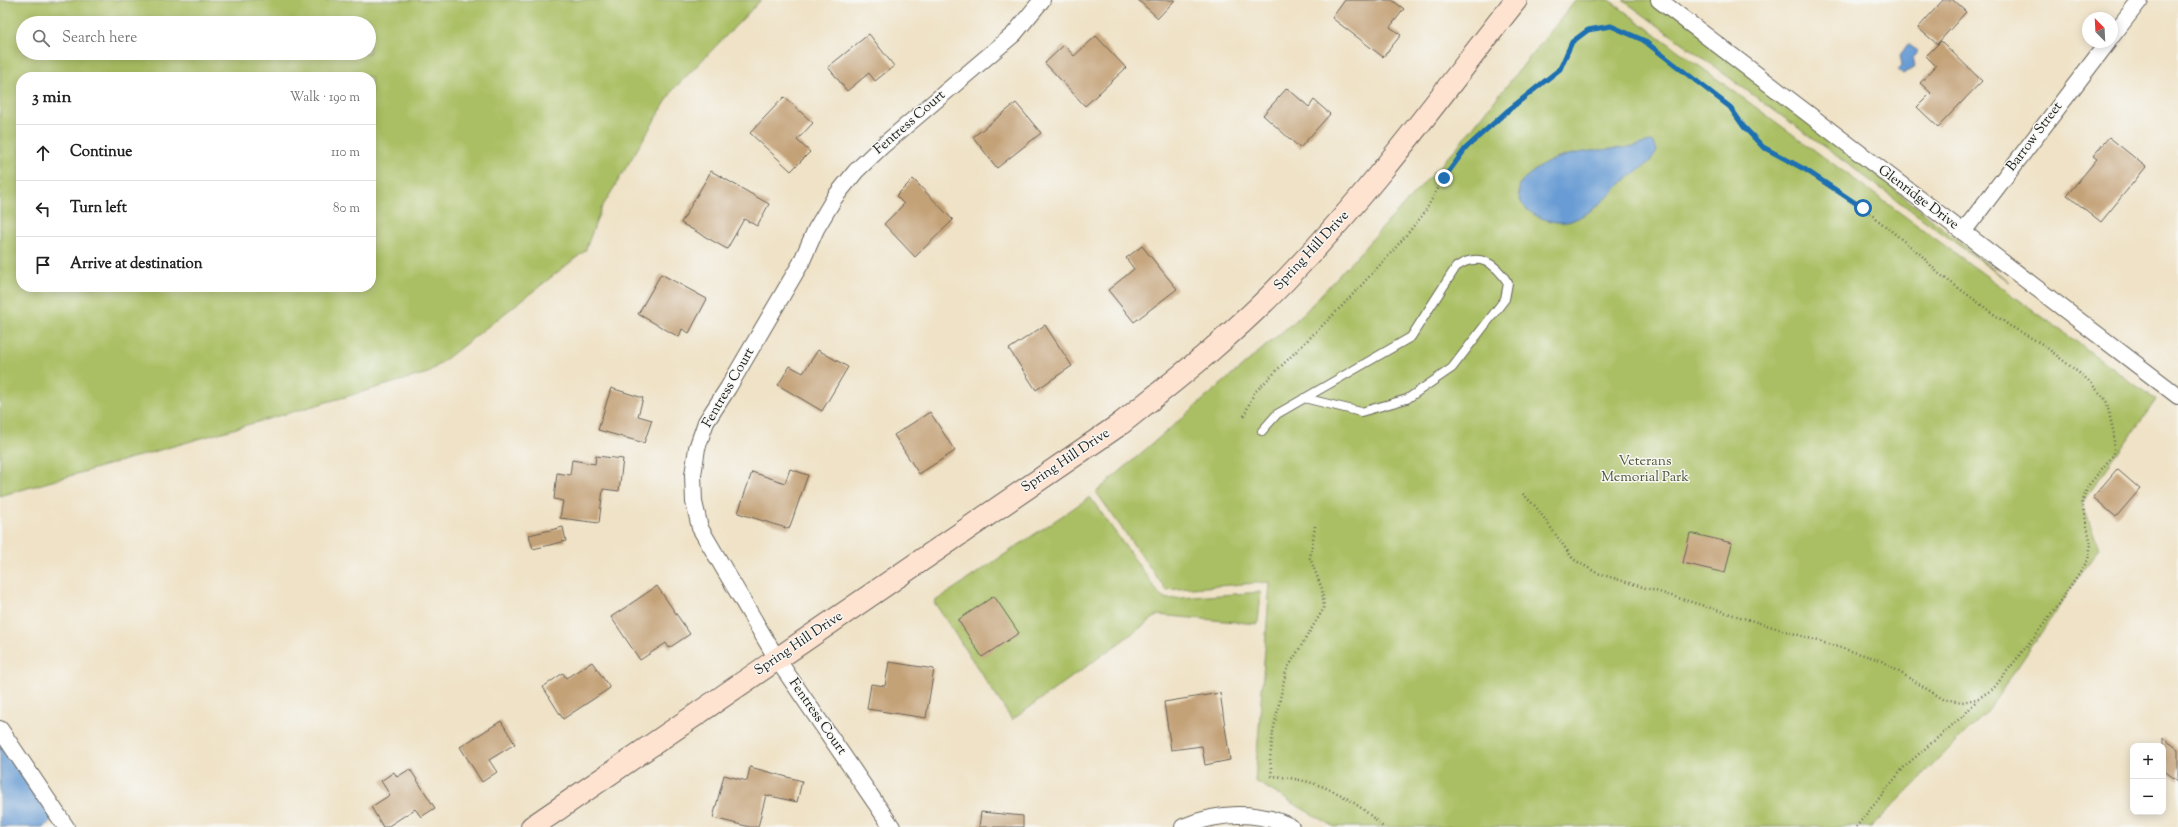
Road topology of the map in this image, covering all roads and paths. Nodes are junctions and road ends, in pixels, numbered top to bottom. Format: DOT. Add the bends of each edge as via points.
graph roads {
  1 [pos="1042,0"];
  2 [pos="1516,0"];
  3 [pos="1659,0"];
  4 [pos="2140,0"];
  5 [pos="2118,28"];
  6 [pos="2103,48"];
  7 [pos="1963,232"];
  8 [pos="2178,396"];
  9 [pos="1304,398"];
  10 [pos="1244,416"];
  11 [pos="1262,432"];
  12 [pos="1522,493"];
  13 [pos="1315,526"];
  14 [pos="777,659"];
  15 [pos="1978,699"];
  16 [pos="0,729"];
  17 [pos="66,827"];
  18 [pos="532,827"];
  19 [pos="892,827"];
  20 [pos="1183,827"];
  21 [pos="1291,827"];
  22 [pos="1383,827"];
  23 [pos="1856,827"];
  1 -- 14 [label="street, Fentress Court" via="1014,34 881,147 856,171 835,197 816,229 801,263 706,422 697,448 693,475 694,502 700,528"];
  2 -- 14 [label="main road, Spring Hill Drive" via="1346,216 1237,328 1181,377 1120,424"];
  3 -- 7 [label="street, Glenridge Drive"];
  4 -- 5 [label="street"];
  6 -- 7 [label="street, Barrow Street"];
  7 -- 8 [label="street, Glenridge Drive"];
  9 -- 9 [label="lane" via="1411,337 1456,267 1466,260 1479,259 1500,269 1508,283 1505,299 1452,368 1407,399 1361,412"];
  9 -- 11 [label="lane" via="1277,414"];
  10 -- 15 [label="path" via="1254,393 1342,306 1401,242 1423,215 1444,178 1466,148 1560,69 1572,42 1588,30 1611,26 1643,40 1730,107 1763,147 1806,170 1863,208 1921,254 1938,273 2010,326 2042,344 2088,380 2106,400 2114,434 2114,454 2088,486 2082,504 2091,544 2088,560 2048,619 1998,683"];
  12 -- 15 [label="path" via="1536,507 1573,559 1597,573 1880,660 1943,698 1962,702"];
  13 -- 22 [label="path" via="1310,558 1322,589 1324,608 1286,671 1273,732 1270,759 1272,776 1295,778 1343,794 1368,812"];
  14 -- 18 [label="main road, Spring Hill Drive"];
  14 -- 19 [label="street, Fentress Court"];
  15 -- 23 [label="path" via="1964,715 1905,766"];
  16 -- 17 [label="street"];
  20 -- 21 [label="street" via="1219,816 1242,815 1263,817"];
}
